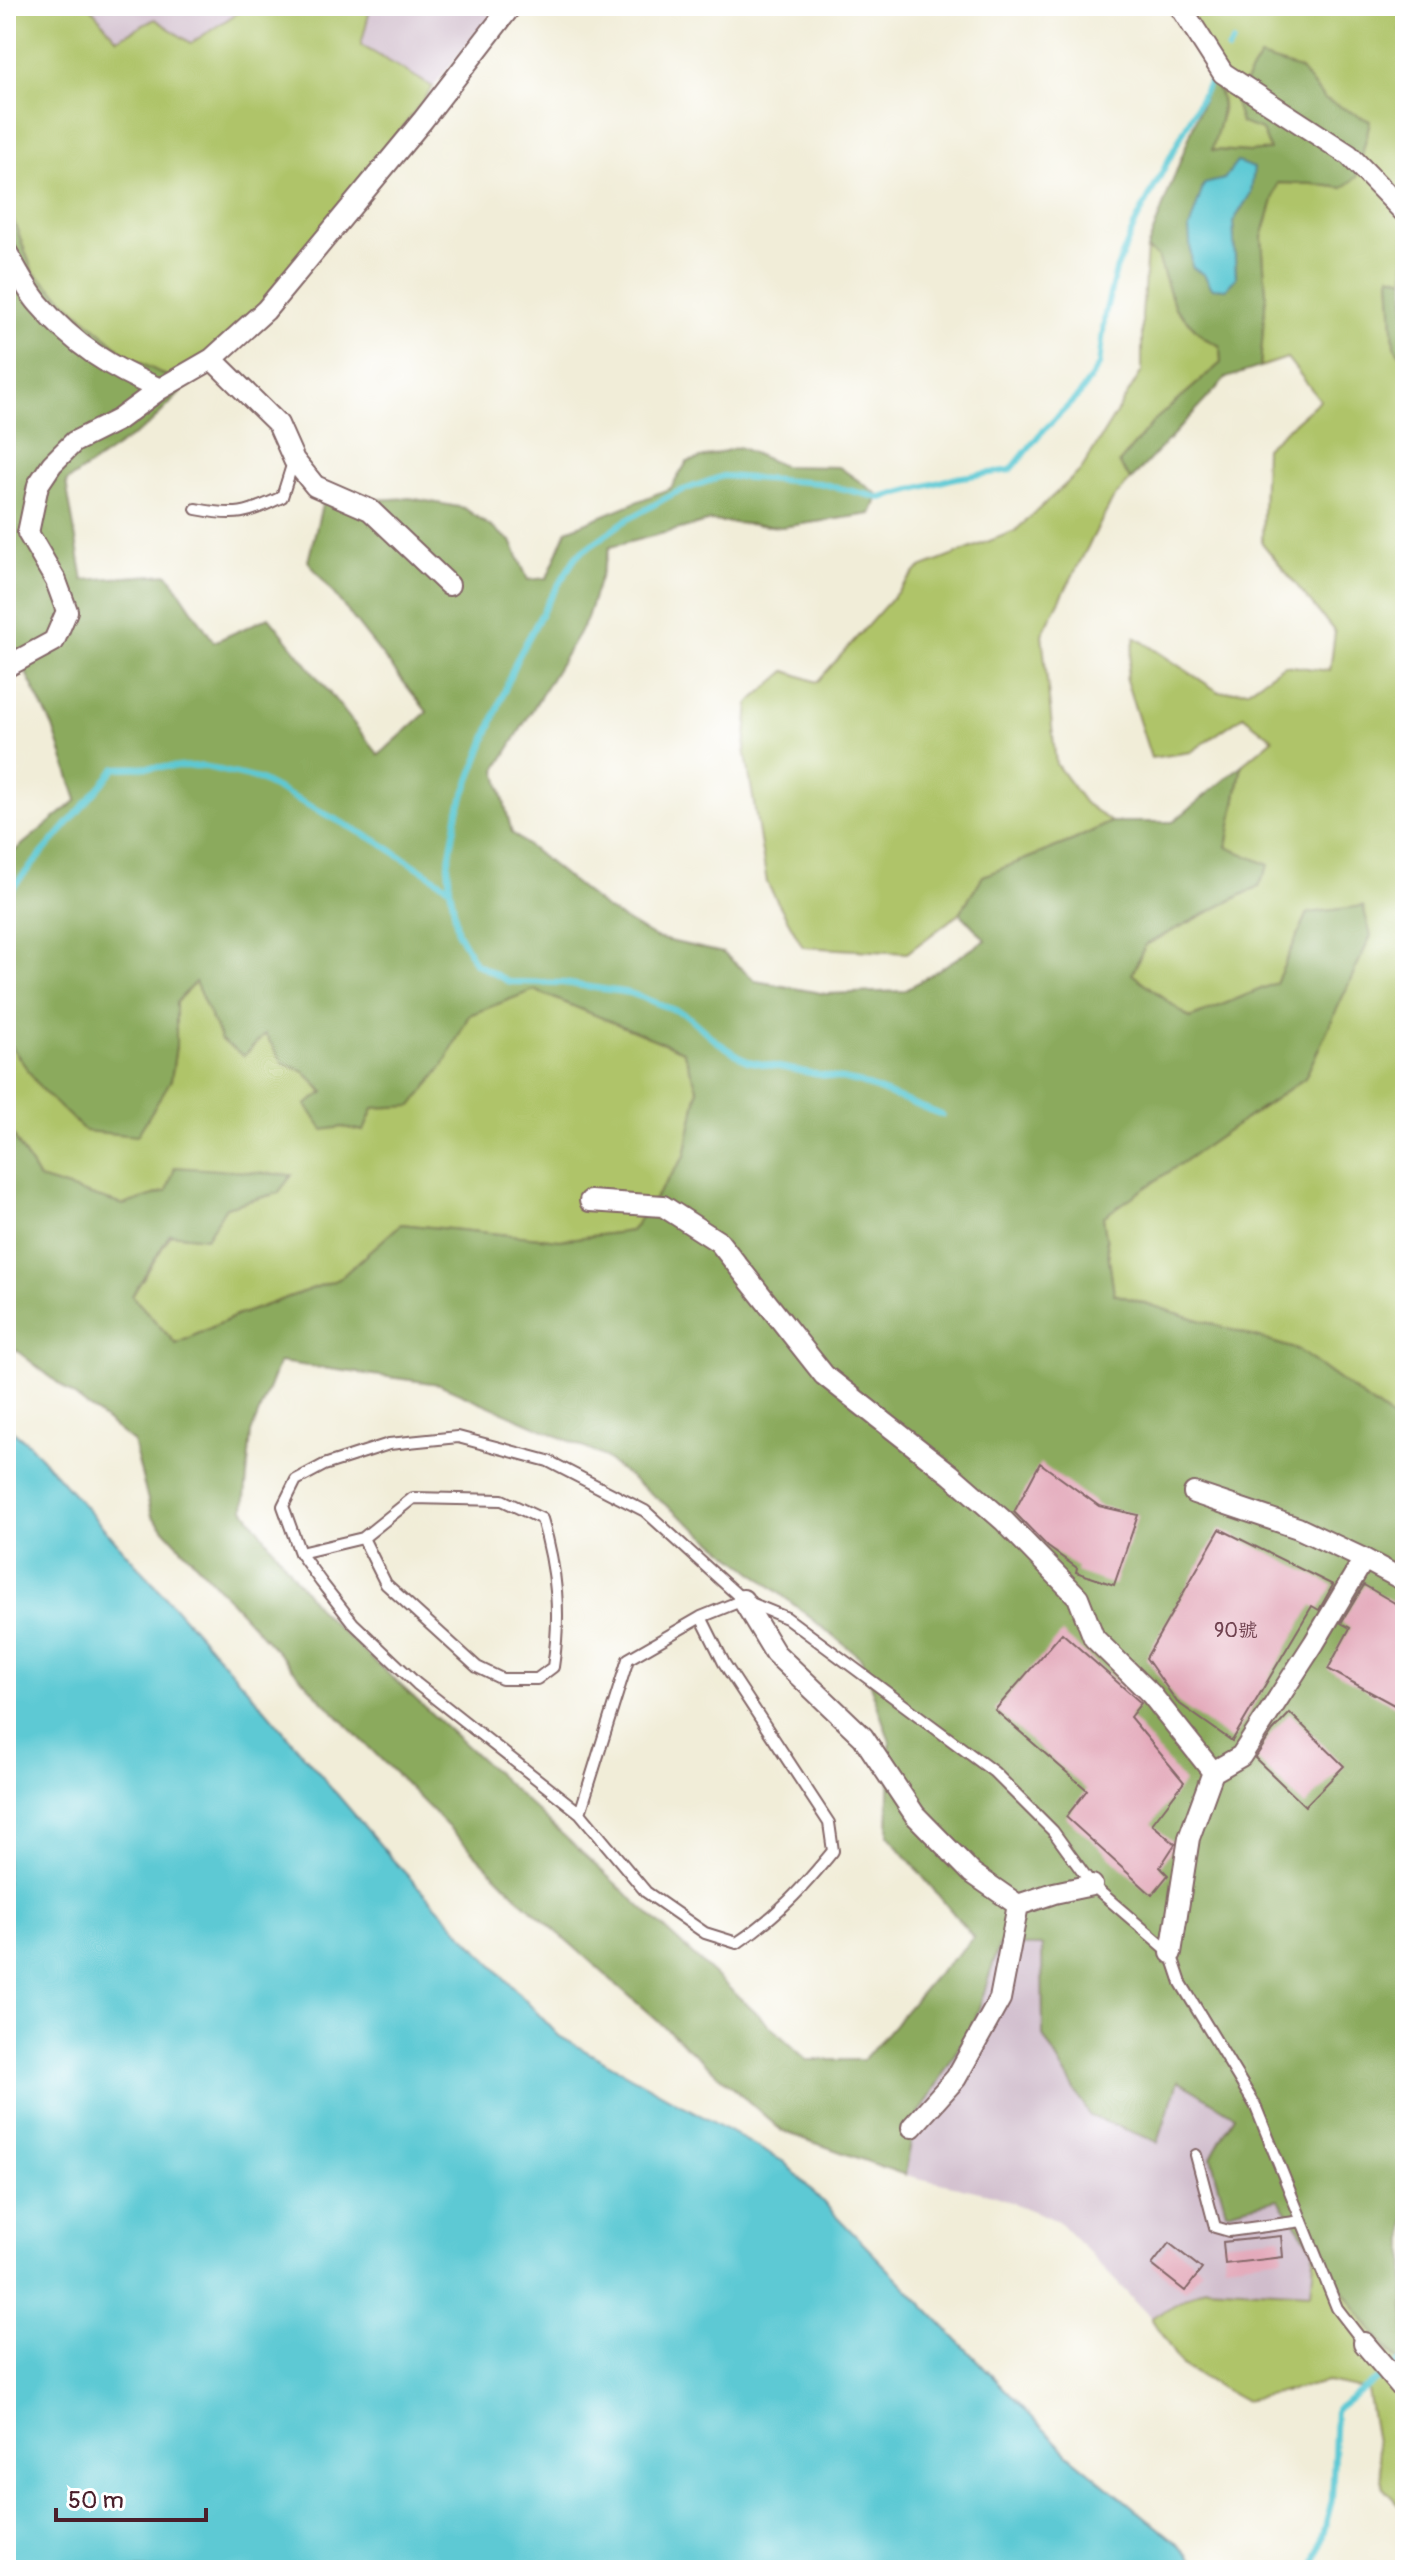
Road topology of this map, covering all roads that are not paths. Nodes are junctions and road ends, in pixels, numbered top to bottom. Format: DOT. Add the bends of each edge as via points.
graph roads {
  1 [pos="511,6"];
  2 [pos="1180,6"];
  3 [pos="1405,213"];
  4 [pos="6,251"];
  5 [pos="212,359"];
  6 [pos="160,389"];
  7 [pos="294,460"];
  8 [pos="196,509"];
  9 [pos="449,585"];
  10 [pos="6,667"];
  11 [pos="590,1201"];
  12 [pos="1194,1493"];
  13 [pos="363,1538"];
  14 [pos="300,1553"];
  15 [pos="1364,1559"];
  16 [pos="1405,1581"];
  17 [pos="743,1600"];
  18 [pos="701,1617"];
  19 [pos="1213,1772"];
  20 [pos="580,1813"];
  21 [pos="1092,1885"];
  22 [pos="1018,1905"];
  23 [pos="1171,1953"];
  24 [pos="912,2127"];
  25 [pos="1196,2155"];
  26 [pos="1302,2221"];
  27 [pos="1364,2343"];
  28 [pos="1403,2388"];
  1 -- 5 [label="street" via="266,310"];
  2 -- 3 [label="street" via="1223,73 1349,155"];
  4 -- 6 [label="street" via="37,303 81,345 116,370"];
  5 -- 6 [label="street"];
  5 -- 7 [label="street" via="278,424"];
  6 -- 10 [label="street" via="118,420 74,442 38,485 28,533 67,611 54,641"];
  7 -- 8 [label="lane" via="282,497 249,512"];
  7 -- 9 [label="street" via="315,486 370,510"];
  11 -- 19 [label="street" via="663,1206 719,1242 824,1375 1004,1521 1078,1597 1094,1638 1151,1694"];
  12 -- 15 [label="street" via="1298,1528"];
  13 -- 13 [label="lane" via="386,1584 477,1667 502,1679 537,1679 553,1667 558,1629 553,1555 542,1519 502,1500 413,1498"];
  13 -- 14 [label="lane"];
  14 -- 17 [label="lane" via="283,1506 296,1480 389,1444 458,1437 548,1461 645,1511"];
  14 -- 20 [label="lane" via="353,1623 417,1684"];
  15 -- 16 [label="street"];
  15 -- 19 [label="street" via="1241,1756"];
  17 -- 18 [label="lane"];
  17 -- 21 [label="lane" via="787,1618 994,1772 1053,1831"];
  17 -- 22 [label="street" via="775,1653 863,1737 915,1815 972,1873"];
  18 -- 20 [label="lane" via="628,1659"];
  18 -- 20 [label="lane" via="724,1663 829,1823 833,1851 799,1893 737,1943 705,1933 646,1892"];
  19 -- 23 [label="street" via="1189,1838"];
  21 -- 22 [label="street"];
  21 -- 23 [label="lane"];
  22 -- 24 [label="street" via="1000,1999 956,2078"];
  23 -- 26 [label="lane" via="1181,1983 1255,2105"];
  25 -- 26 [label="lane" via="1215,2227 1229,2231"];
  26 -- 27 [label="lane" via="1337,2308"];
  27 -- 28 [label="street"];
}
